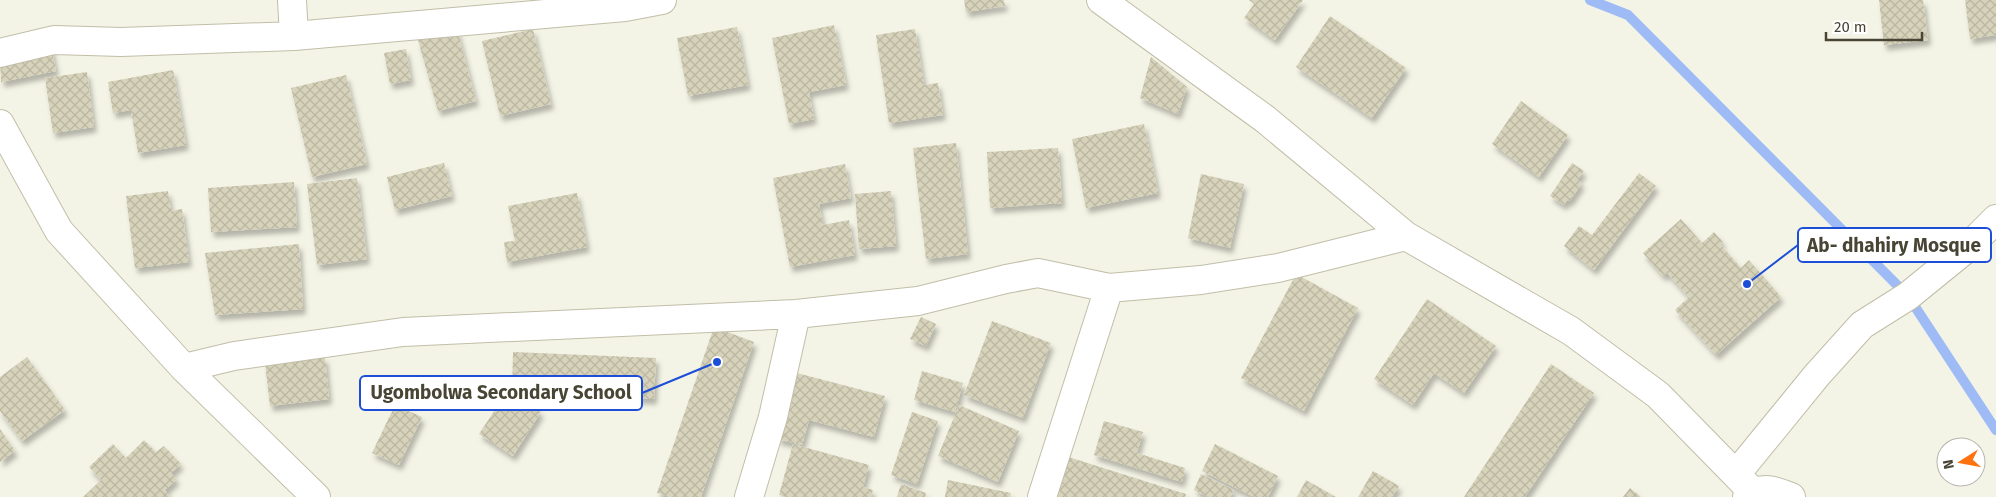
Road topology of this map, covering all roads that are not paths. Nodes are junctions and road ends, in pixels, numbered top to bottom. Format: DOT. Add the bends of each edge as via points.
graph roads {
  1 [pos="292,0"];
  2 [pos="662,0"];
  3 [pos="1101,0"];
  4 [pos="294,36"];
  5 [pos="0,53"];
  6 [pos="0,124"];
  7 [pos="1996,219"];
  8 [pos="1406,236"];
  9 [pos="1110,288"];
  10 [pos="796,314"];
  11 [pos="184,368"];
  12 [pos="1746,487"];
  13 [pos="316,497"];
  14 [pos="749,497"];
  15 [pos="1042,497"];
  16 [pos="1791,497"];
  1 -- 4 [label="street"];
  2 -- 4 [label="street" via="625,7"];
  3 -- 8 [label="street" via="1265,119"];
  4 -- 5 [label="street" via="122,42 54,40"];
  6 -- 11 [label="street" via="59,231"];
  7 -- 12 [label="street" via="1967,248 1908,296 1862,325 1817,376"];
  8 -- 9 [label="street" via="1278,268 1201,280"];
  8 -- 12 [label="street" via="1571,331 1658,395"];
  9 -- 10 [label="street" via="1038,273 918,301"];
  9 -- 15 [label="street"];
  10 -- 11 [label="street" via="404,332 234,356"];
  10 -- 14 [label="street" via="774,417"];
  11 -- 13 [label="street"];
  12 -- 16 [label="street" via="1774,490"];
}
